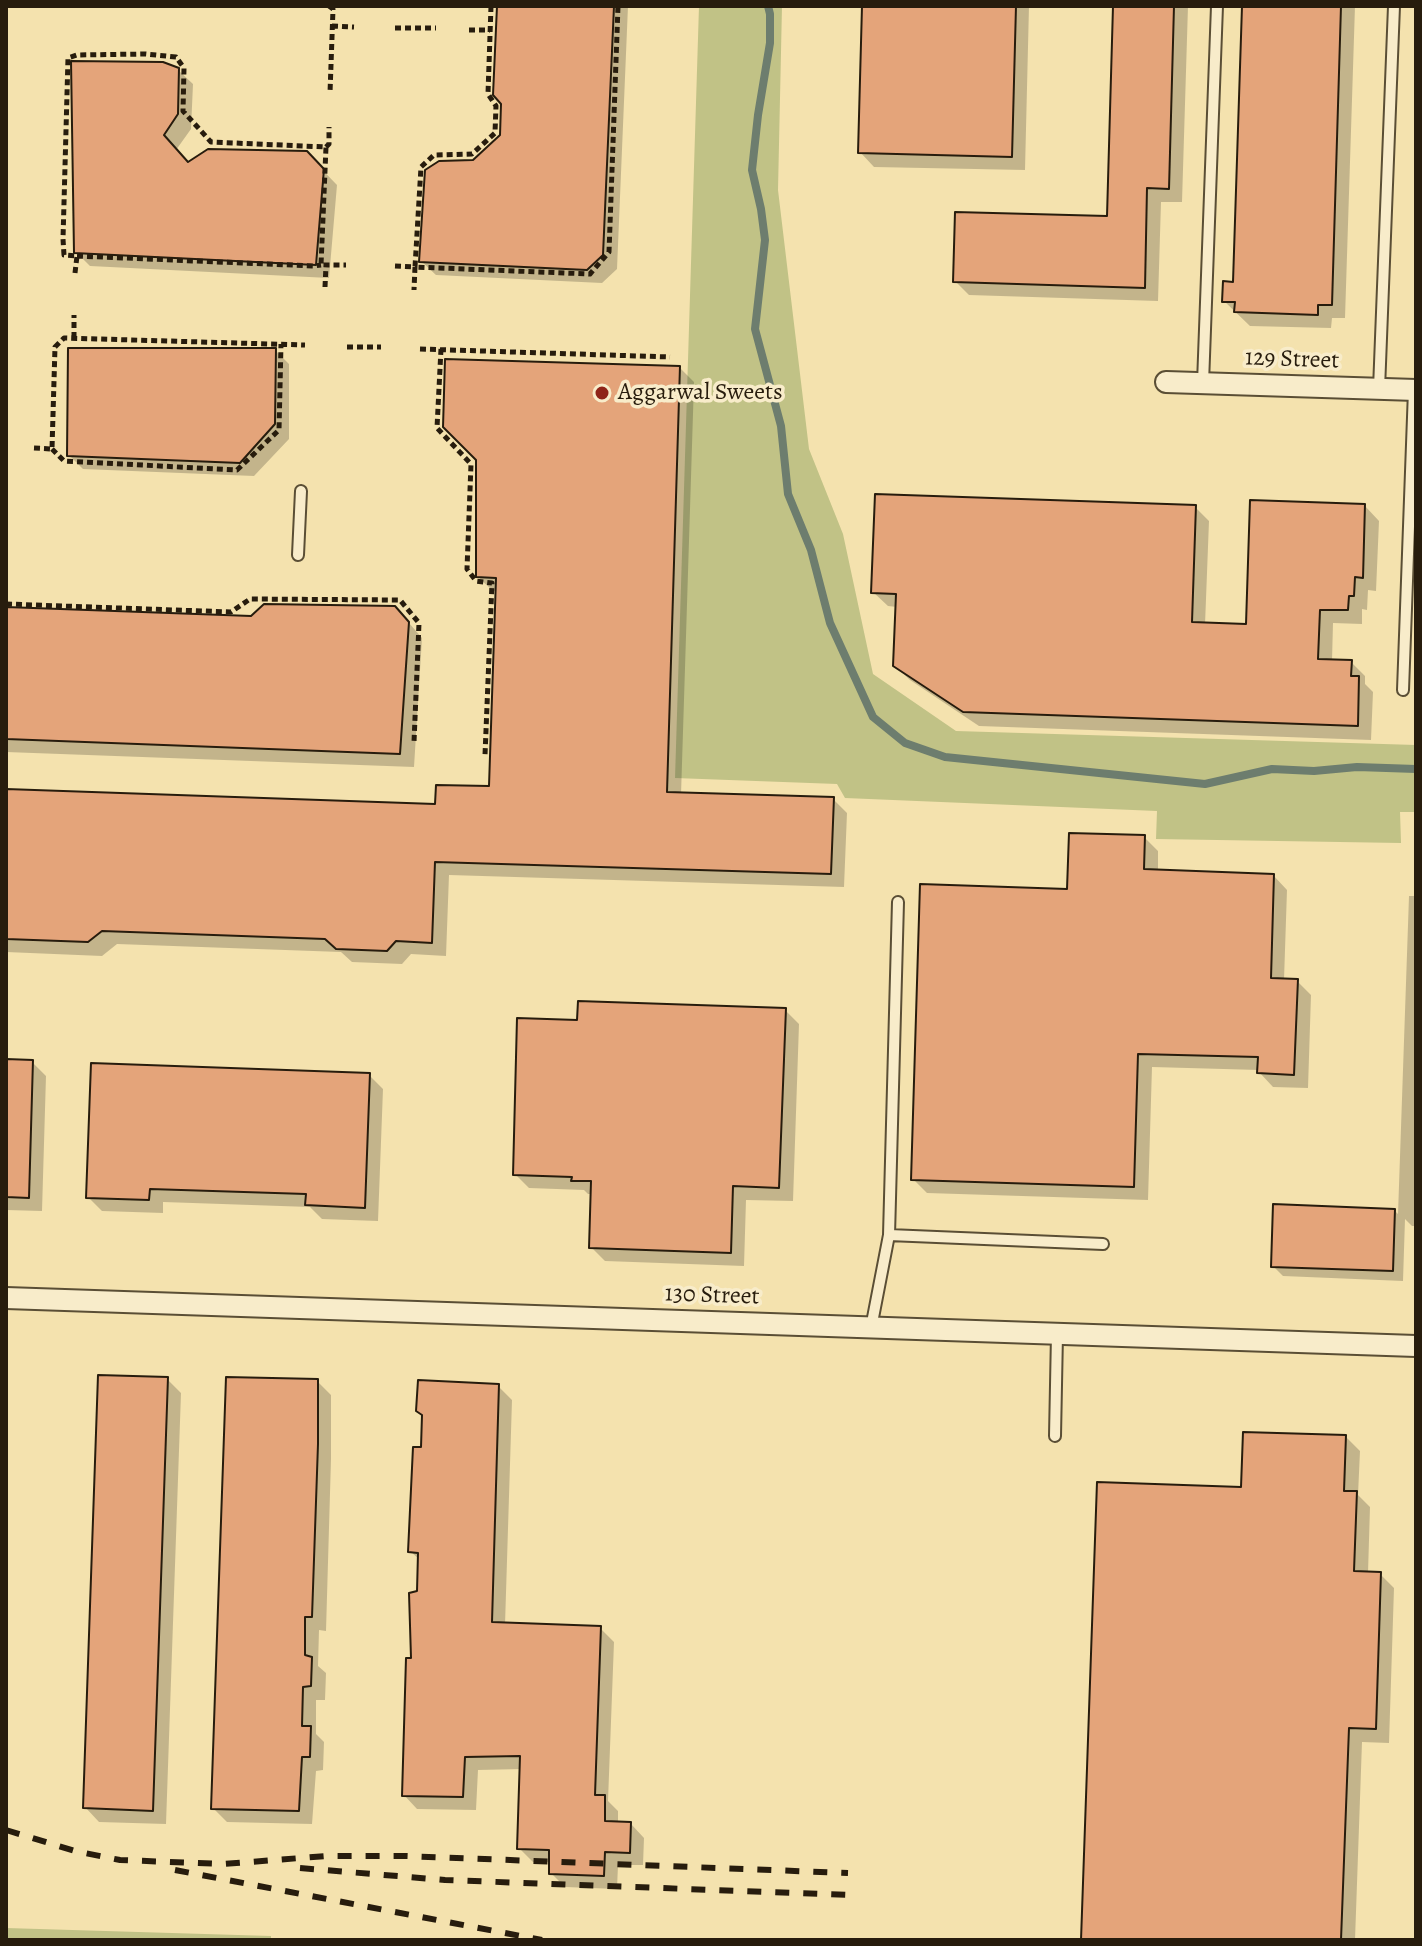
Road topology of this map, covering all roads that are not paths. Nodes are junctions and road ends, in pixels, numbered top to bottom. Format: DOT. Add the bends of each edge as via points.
graph roads {
  1 [pos="1217,6"];
  2 [pos="1394,6"];
  3 [pos="1166,382"];
  4 [pos="1203,383"];
  5 [pos="1379,389"];
  6 [pos="1415,390"];
  7 [pos="301,491"];
  8 [pos="298,555"];
  9 [pos="1403,690"];
  10 [pos="898,902"];
  11 [pos="889,1235"];
  12 [pos="1103,1244"];
  13 [pos="6,1298"];
  14 [pos="871,1328"];
  15 [pos="1057,1334"];
  16 [pos="1416,1346"];
  17 [pos="1055,1436"];
  1 -- 4 [label="lane"];
  2 -- 5 [label="lane"];
  3 -- 4 [label="street, 129 Street"];
  4 -- 5 [label="street, 129 Street"];
  5 -- 6 [label="street, 129 Street"];
  6 -- 9 [label="lane"];
  7 -- 8 [label="lane"];
  10 -- 11 [label="lane"];
  11 -- 12 [label="lane"];
  11 -- 14 [label="lane"];
  13 -- 14 [label="street, 130 Street"];
  14 -- 15 [label="street, 130 Street"];
  15 -- 16 [label="street, 130 Street"];
  15 -- 17 [label="lane"];
}
